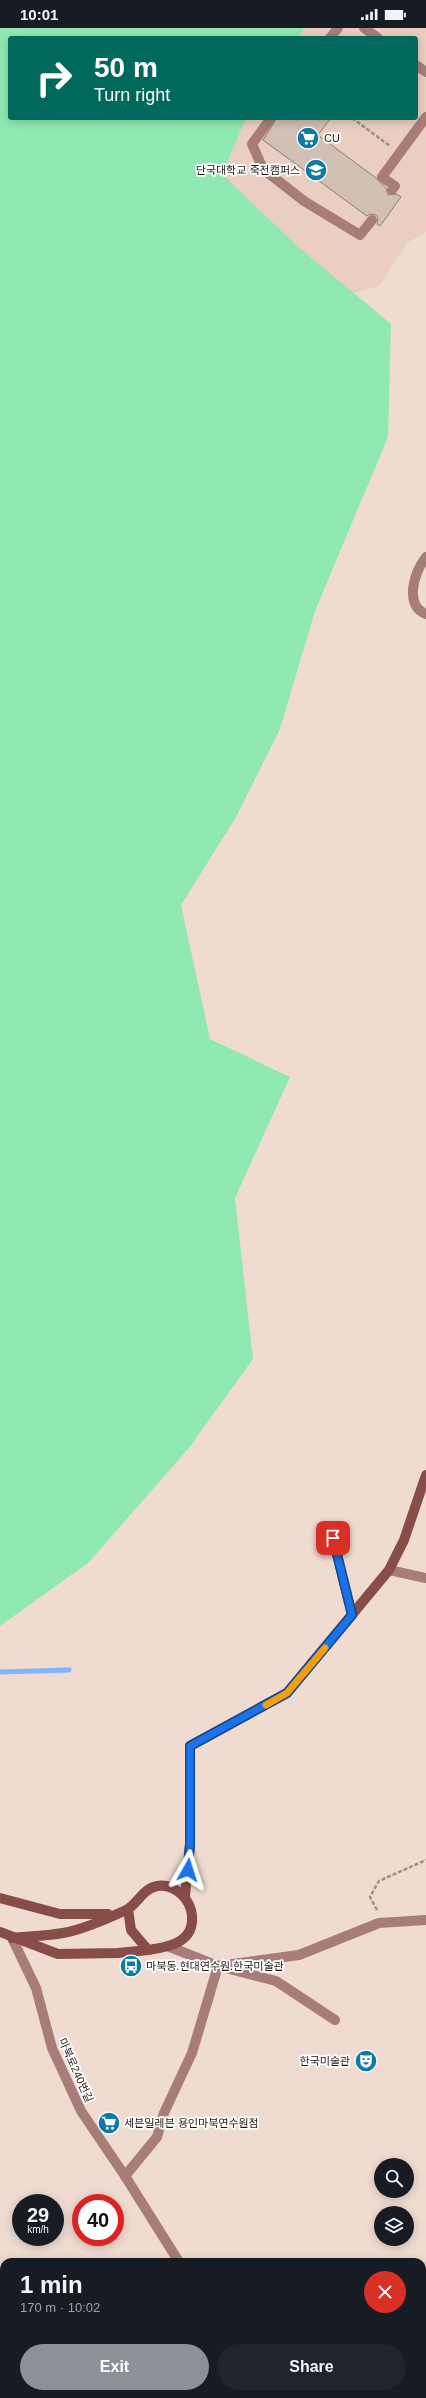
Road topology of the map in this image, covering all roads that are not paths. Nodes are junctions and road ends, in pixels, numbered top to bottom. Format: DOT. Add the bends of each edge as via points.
graph roads {
  1 [pos="338,28"];
  2 [pos="364,28"];
  3 [pos="332,36"];
  4 [pos="375,36"];
  5 [pos="426,117"];
  6 [pos="270,120"];
  7 [pos="392,190"];
  8 [pos="372,220"];
  9 [pos="426,557"];
  10 [pos="426,614"];
  11 [pos="426,1476"];
  12 [pos="333,1538"];
  13 [pos="388,1570"];
  14 [pos="426,1578"];
  15 [pos="352,1615"];
  16 [pos="185,1896"];
  17 [pos="0,1898"];
  18 [pos="128,1909"];
  19 [pos="116,1914"];
  20 [pos="426,1920"];
  21 [pos="0,1932"];
  22 [pos="12,1938"];
  23 [pos="170,1946"];
  24 [pos="148,1950"];
  25 [pos="218,1966"];
  26 [pos="335,2020"];
  27 [pos="125,2176"];
  28 [pos="176,2258"];
  1 -- 3 [label="street"];
  2 -- 4 [label="street"];
  5 -- 7 [label="street" via="382,176 395,186"];
  6 -- 8 [label="street" via="252,144 263,169 304,201 360,235"];
  9 -- 10 [label="street" via="414,580 413,588 417,607"];
  11 -- 13 [label="street" via="404,1540"];
  12 -- 15 [label="street"];
  13 -- 14 [label="street"];
  13 -- 15 [label="street"];
  15 -- 16 [label="street" via="287,1693 190,1746 190,1844"];
  16 -- 18 [label="street" via="173,1889 157,1886 140,1895"];
  16 -- 23 [label="street" via="192,1909 193,1926 185,1939"];
  17 -- 19 [label="street" via="60,1914"];
  18 -- 19 [label="street"];
  18 -- 24 [label="street" via="131,1930"];
  19 -- 22 [label="street" via="64,1933"];
  20 -- 25 [label="street" via="384,1923 299,1955"];
  21 -- 22 [label="street"];
  22 -- 24 [label="street" via="58,1954"];
  22 -- 27 [label="street, 마북로240번길" via="36,1988 52,2048 81,2111"];
  23 -- 24 [label="street"];
  23 -- 25 [label="street"];
  25 -- 26 [label="street" via="276,1981"];
  25 -- 27 [label="street" via="192,2053 164,2113 157,2137"];
  27 -- 28 [label="street, 마북로240번길"];
}
